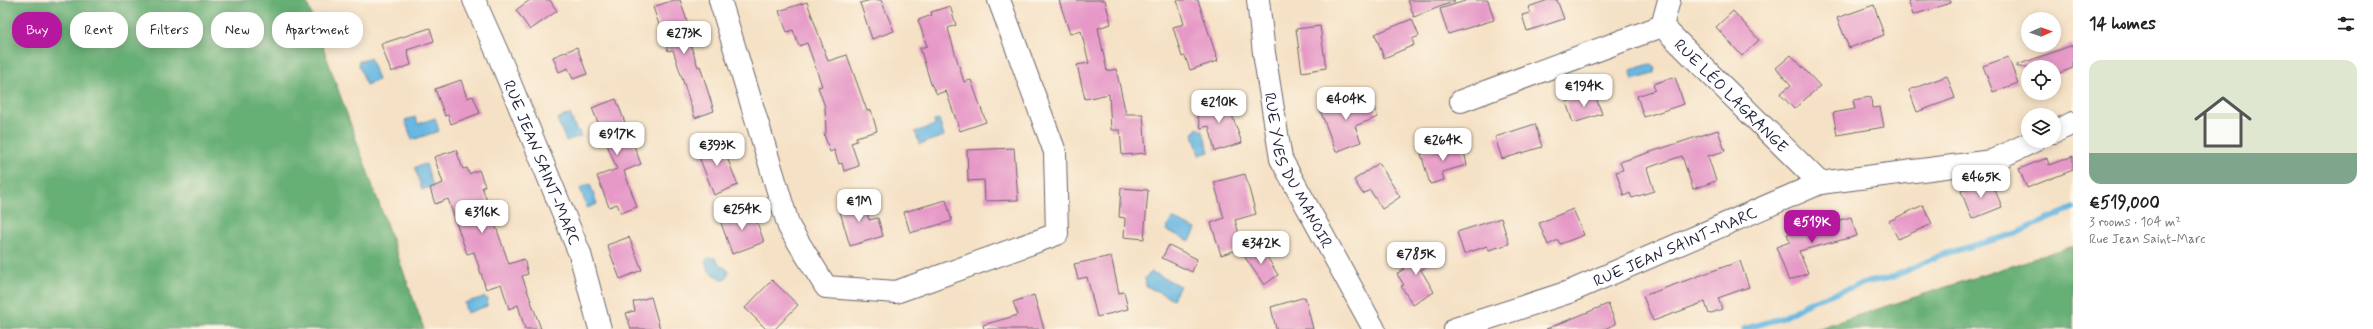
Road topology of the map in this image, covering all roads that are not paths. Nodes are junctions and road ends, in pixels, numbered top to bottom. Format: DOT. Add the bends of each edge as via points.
graph roads {
  1 [pos="474,0"];
  2 [pos="720,0"];
  3 [pos="999,0"];
  4 [pos="1258,0"];
  5 [pos="1669,0"];
  6 [pos="1662,26"];
  7 [pos="1461,102"];
  8 [pos="2073,123"];
  9 [pos="2061,129"];
  10 [pos="2021,147"];
  11 [pos="1820,183"];
  12 [pos="600,329"];
  13 [pos="1374,329"];
  14 [pos="1456,329"];
  1 -- 12 [label="street, RUE JEAN SAINT-MARC" via="580,254"];
  2 -- 3 [label="street" via="789,227 826,287 896,292 1057,234 1055,152"];
  4 -- 13 [label="street, RUE YVES DU MANOIR" via="1281,159"];
  5 -- 6 [label="street, RUE LÉO LAGRANGE"];
  6 -- 7 [label="street"];
  6 -- 11 [label="street, RUE LÉO LAGRANGE"];
  8 -- 9 [label="street"];
  10 -- 11 [label="street, RUE JEAN SAINT-MARC" via="1992,161"];
  11 -- 14 [label="street, RUE JEAN SAINT-MARC" via="1570,292"];
}
